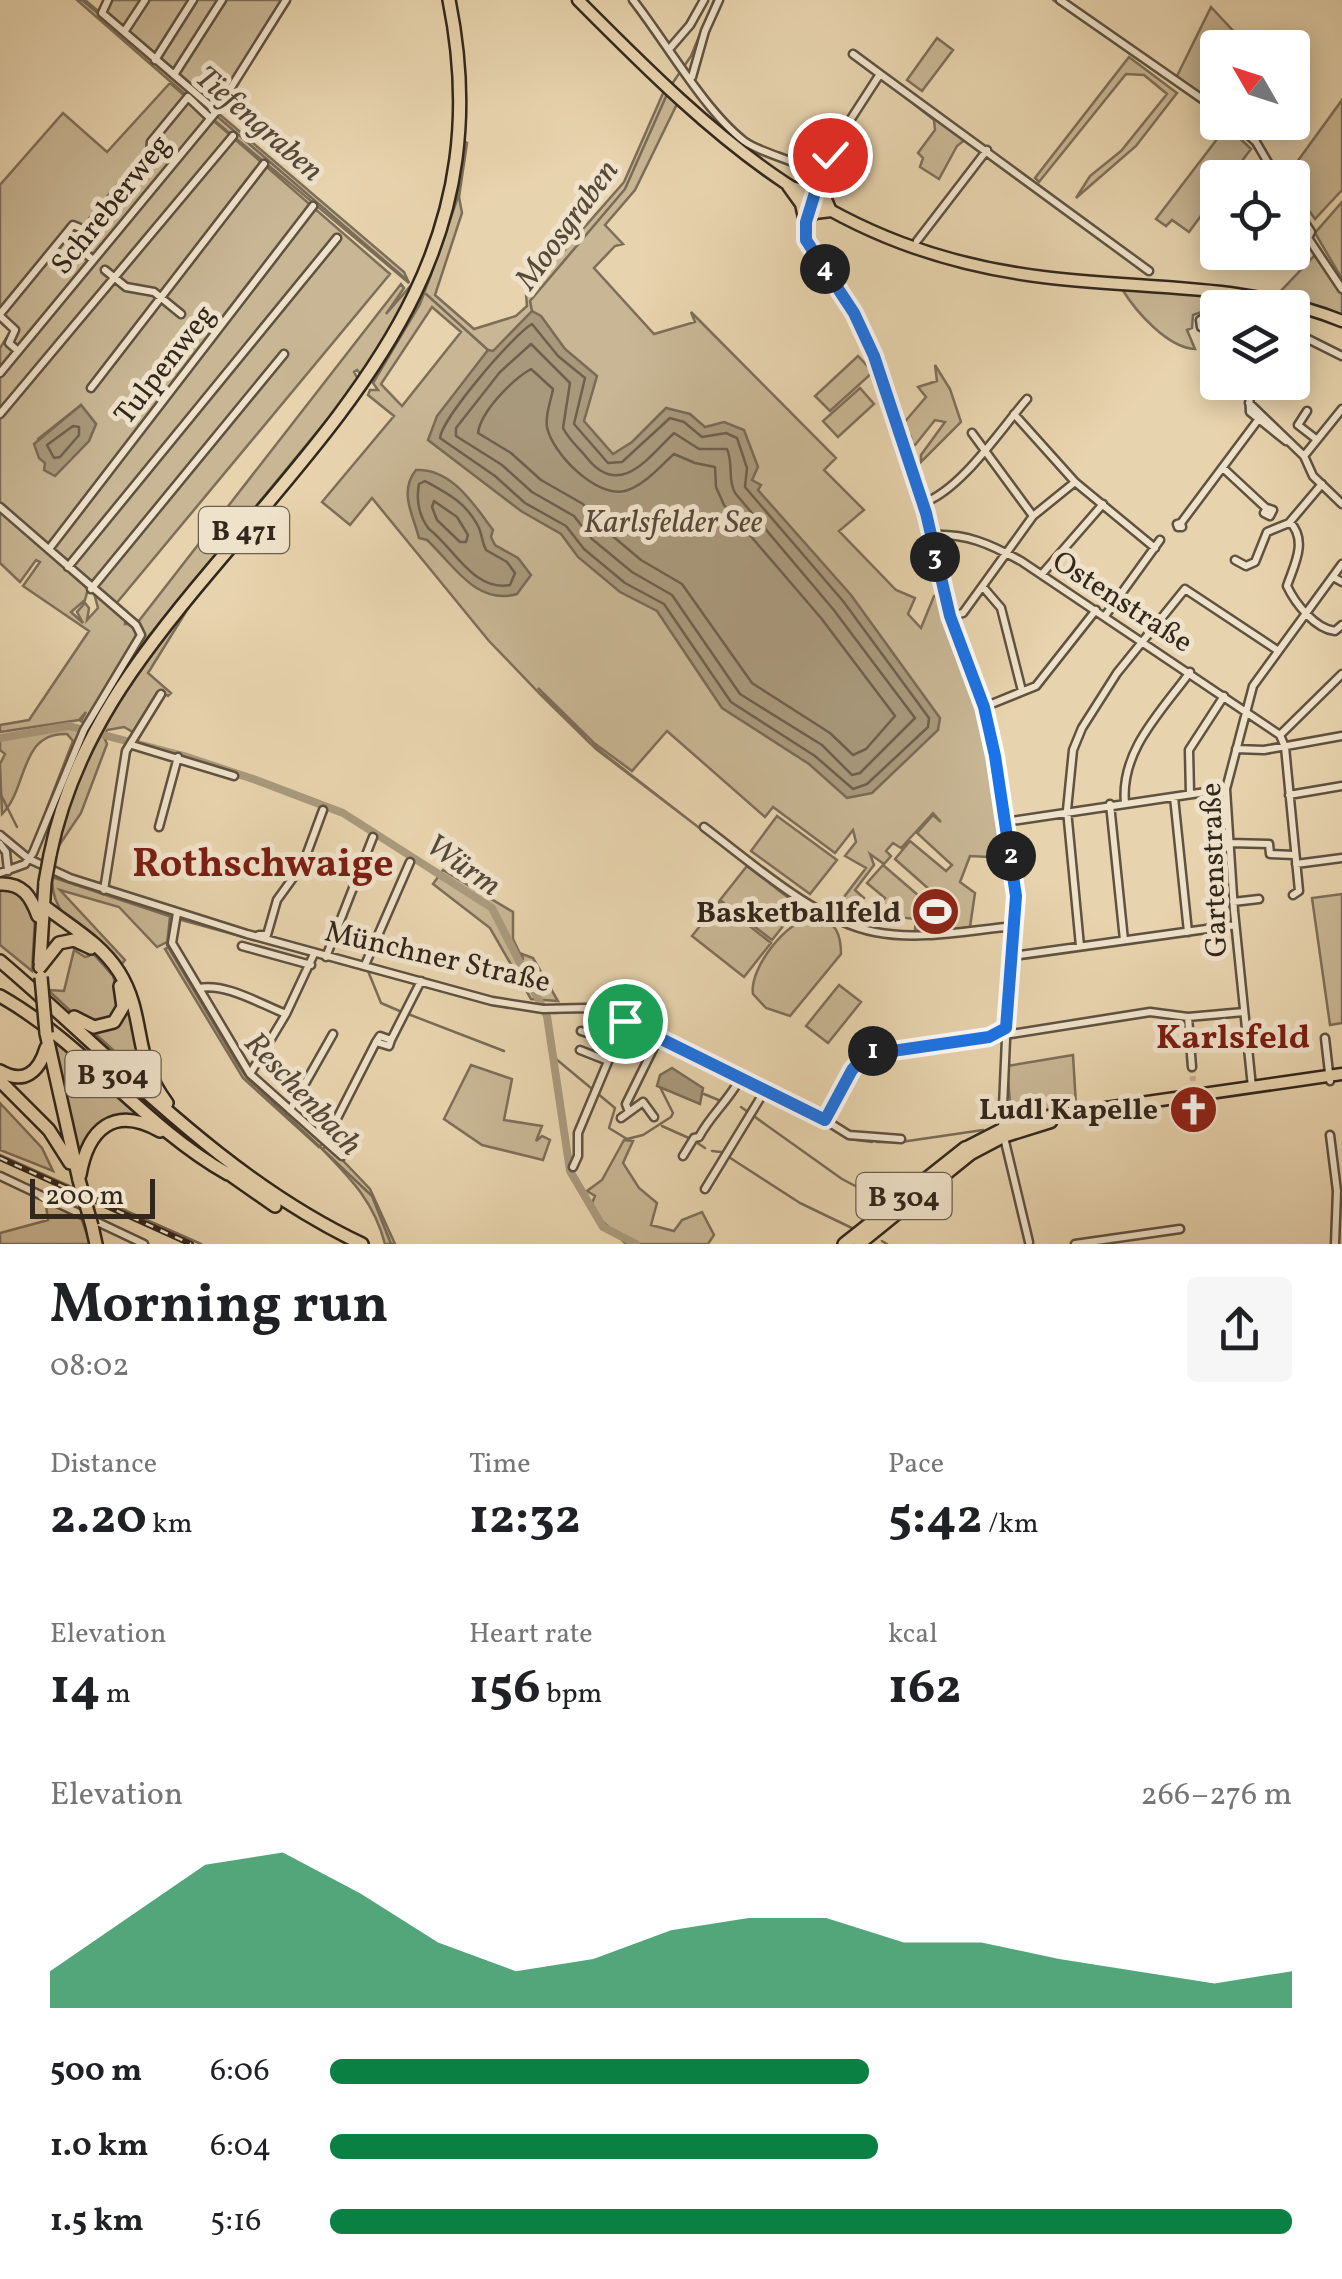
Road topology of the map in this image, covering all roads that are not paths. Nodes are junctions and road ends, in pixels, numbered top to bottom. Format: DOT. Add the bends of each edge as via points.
graph roads {
  1 [pos="108,0"];
  2 [pos="145,0"];
  3 [pos="193,0"];
  4 [pos="222,0"];
  5 [pos="286,0"];
  6 [pos="578,0"];
  7 [pos="633,0"];
  8 [pos="704,0"];
  9 [pos="718,0"];
  10 [pos="1060,0"];
  11 [pos="450,2"];
  12 [pos="124,32"];
  13 [pos="671,47"];
  14 [pos="853,54"];
  15 [pos="155,60"];
  16 [pos="689,74"];
  17 [pos="880,74"];
  18 [pos="174,76"];
  19 [pos="1200,97"];
  20 [pos="213,114"];
  21 [pos="233,136"];
  22 [pos="987,150"];
  23 [pos="264,164"];
  24 [pos="817,177"];
  25 [pos="788,186"];
  26 [pos="812,202"];
  27 [pos="313,206"];
  28 [pos="831,211"];
  29 [pos="806,222"];
  30 [pos="84,230"];
  31 [pos="65,234"];
  32 [pos="1310,236"];
  33 [pos="337,238"];
  34 [pos="917,241"];
  35 [pos="74,243"];
  36 [pos="93,260"];
  37 [pos="105,270"];
  38 [pos="1149,271"];
  39 [pos="114,278"];
  40 [pos="1342,289"];
  41 [pos="1210,290"];
  42 [pos="161,297"];
  43 [pos="1310,312"];
  44 [pos="182,314"];
  45 [pos="0,315"];
  46 [pos="1342,321"];
  47 [pos="1310,339"];
  48 [pos="18,351"];
  49 [pos="284,354"];
  50 [pos="1342,356"];
  51 [pos="0,373"];
  52 [pos="90,388"];
  53 [pos="1027,399"];
  54 [pos="1249,400"];
  55 [pos="1342,409"];
  56 [pos="1307,412"];
  57 [pos="0,414"];
  58 [pos="1014,414"];
  59 [pos="1260,418"];
  60 [pos="972,433"];
  61 [pos="1316,438"];
  62 [pos="984,449"];
  63 [pos="1304,456"];
  64 [pos="1224,468"];
  65 [pos="1075,482"];
  66 [pos="1322,484"];
  67 [pos="922,503"];
  68 [pos="1103,504"];
  69 [pos="1342,504"];
  70 [pos="0,507"];
  71 [pos="1266,508"];
  72 [pos="1032,516"];
  73 [pos="1290,522"];
  74 [pos="1181,523"];
  75 [pos="930,536"];
  76 [pos="1160,540"];
  77 [pos="1156,548"];
  78 [pos="49,549"];
  79 [pos="1007,553"];
  80 [pos="1235,560"];
  81 [pos="1342,564"];
  82 [pos="68,567"];
  83 [pos="1042,574"];
  84 [pos="1333,577"];
  85 [pos="1342,582"];
  86 [pos="983,587"];
  87 [pos="91,589"];
  88 [pos="1096,610"];
  89 [pos="1308,614"];
  90 [pos="950,616"];
  91 [pos="1105,616"];
  92 [pos="1342,624"];
  93 [pos="1145,642"];
  94 [pos="1277,650"];
  95 [pos="1190,672"];
  96 [pos="1342,674"];
  97 [pos="970,676"];
  98 [pos="1022,692"];
  99 [pos="161,694"];
  100 [pos="1224,696"];
  101 [pos="984,707"];
  102 [pos="1245,711"];
  103 [pos="90,728"];
  104 [pos="989,730"];
  105 [pos="1280,735"];
  106 [pos="1342,736"];
  107 [pos="133,742"];
  108 [pos="1284,747"];
  109 [pos="1236,749"];
  110 [pos="178,758"];
  111 [pos="234,776"];
  112 [pos="1342,786"];
  113 [pos="1226,789"];
  114 [pos="1190,794"];
  115 [pos="1289,795"];
  116 [pos="1174,797"];
  117 [pos="1124,803"];
  118 [pos="1110,804"];
  119 [pos="324,810"];
  120 [pos="1067,810"];
  121 [pos="1005,822"];
  122 [pos="160,827"];
  123 [pos="704,827"];
  124 [pos="0,835"];
  125 [pos="373,838"];
  126 [pos="1230,843"];
  127 [pos="0,844"];
  128 [pos="1294,854"];
  129 [pos="1342,858"];
  130 [pos="29,859"];
  131 [pos="410,862"];
  132 [pos="1296,864"];
  133 [pos="4,872"];
  134 [pos="0,884"];
  135 [pos="104,890"];
  136 [pos="1293,894"];
  137 [pos="1259,899"];
  138 [pos="1234,902"];
  139 [pos="42,904"];
  140 [pos="177,913"];
  141 [pos="41,924"];
  142 [pos="1235,925"];
  143 [pos="1015,926"];
  144 [pos="1188,932"];
  145 [pos="248,934"];
  146 [pos="1124,940"];
  147 [pos="242,946"];
  148 [pos="1080,946"];
  149 [pos="0,952"];
  150 [pos="314,954"];
  151 [pos="1013,956"];
  152 [pos="326,957"];
  153 [pos="0,961"];
  154 [pos="311,965"];
  155 [pos="365,965"];
  156 [pos="0,971"];
  157 [pos="40,972"];
  158 [pos="420,981"];
  159 [pos="199,988"];
  160 [pos="3,1000"];
  161 [pos="1244,1012"];
  162 [pos="286,1014"];
  163 [pos="74,1017"];
  164 [pos="1188,1018"];
  165 [pos="625,1021"];
  166 [pos="580,1030"];
  167 [pos="333,1034"];
  168 [pos="1006,1034"];
  169 [pos="659,1037"];
  170 [pos="47,1038"];
  171 [pos="1324,1038"];
  172 [pos="616,1042"];
  173 [pos="580,1050"];
  174 [pos="608,1061"];
  175 [pos="1192,1067"];
  176 [pos="0,1071"];
  177 [pos="250,1074"];
  178 [pos="1336,1078"];
  179 [pos="740,1079"];
  180 [pos="0,1081"];
  181 [pos="1252,1090"];
  182 [pos="764,1092"];
  183 [pos="630,1095"];
  184 [pos="167,1103"];
  185 [pos="640,1104"];
  186 [pos="290,1110"];
  187 [pos="1002,1110"];
  188 [pos="629,1112"];
  189 [pos="1082,1113"];
  190 [pos="654,1117"];
  191 [pos="622,1118"];
  192 [pos="1011,1118"];
  193 [pos="1036,1118"];
  194 [pos="825,1120"];
  195 [pos="1003,1133"];
  196 [pos="1330,1135"];
  197 [pos="325,1137"];
  198 [pos="901,1139"];
  199 [pos="180,1142"];
  200 [pos="970,1152"];
  201 [pos="342,1156"];
  202 [pos="683,1156"];
  203 [pos="1008,1156"];
  204 [pos="573,1167"];
  205 [pos="231,1170"];
  206 [pos="0,1176"];
  207 [pos="79,1180"];
  208 [pos="705,1188"];
  209 [pos="1180,1229"];
  210 [pos="1028,1243"];
  211 [pos="96,1244"];
  212 [pos="144,1244"];
  213 [pos="344,1244"];
  214 [pos="362,1244"];
  215 [pos="844,1244"];
  216 [pos="858,1244"];
  217 [pos="1040,1244"];
  218 [pos="1075,1244"];
  219 [pos="1335,1244"];
  1 -- 12 [label="street" via="101,12"];
  2 -- 12 [label="street"];
  3 -- 15 [label="street"];
  4 -- 18 [label="street"];
  5 -- 20 [label="street, Schreberweg"];
  6 -- 25 [label="main road" via="717,135"];
  7 -- 13 [label="street"];
  8 -- 13 [label="street"];
  9 -- 16 [label="street"];
  10 -- 19 [label="street"];
  11 -- 103 [label="highway, B 471" via="459,86 454,166 440,232 411,306 361,388 163,627"];
  12 -- 15 [label="street"];
  13 -- 16 [label="street"];
  14 -- 17 [label="street"];
  15 -- 18 [label="street"];
  16 -- 24 [label="street" via="744,141"];
  17 -- 22 [label="street"];
  17 -- 24 [label="street"];
  18 -- 20 [label="street"];
  20 -- 30 [label="street" via="188,97"];
  20 -- 36 [label="street, Schreberweg"];
  21 -- 39 [label="street"];
  22 -- 34 [label="street"];
  22 -- 38 [label="street"];
  23 -- 42 [label="street"];
  24 -- 25 [label="main road" via="805,191"];
  24 -- 26 [label="street"];
  24 -- 28 [label="main road"];
  25 -- 26 [label="main road"];
  25 -- 29 [label="main road"];
  26 -- 28 [label="main road"];
  26 -- 29 [label="street"];
  27 -- 78 [label="street, Tulpenweg"];
  28 -- 29 [label="main road"];
  28 -- 41 [label="main road" via="912,247 1006,272"];
  29 -- 67 [label="street" via="809,246 874,356"];
  30 -- 31 [label="street" via="75,224"];
  30 -- 35 [label="street"];
  31 -- 35 [label="street"];
  31 -- 45 [label="street"];
  32 -- 40 [label="street"];
  33 -- 82 [label="street"];
  35 -- 36 [label="street"];
  36 -- 48 [label="street, Schreberweg"];
  37 -- 39 [label="street"];
  39 -- 42 [label="street"];
  39 -- 57 [label="street"];
  42 -- 44 [label="street"];
  42 -- 52 [label="street"];
  43 -- 46 [label="main road"];
  45 -- 48 [label="street" via="14,330 9,343"];
  47 -- 50 [label="street"];
  48 -- 51 [label="street, Schreberweg"];
  49 -- 87 [label="street"];
  53 -- 58 [label="street"];
  54 -- 59 [label="street" via="1250,412"];
  55 -- 61 [label="street"];
  56 -- 61 [label="street" via="1298,425"];
  58 -- 62 [label="street"];
  58 -- 65 [label="street"];
  59 -- 63 [label="street"];
  59 -- 64 [label="street"];
  60 -- 62 [label="street"];
  61 -- 63 [label="street"];
  62 -- 67 [label="street" via="936,499"];
  62 -- 72 [label="street"];
  63 -- 66 [label="street"];
  64 -- 71 [label="street"];
  64 -- 74 [label="street"];
  65 -- 68 [label="street"];
  65 -- 72 [label="street"];
  66 -- 69 [label="street"];
  66 -- 73 [label="street"];
  67 -- 75 [label="street"];
  68 -- 77 [label="street"];
  68 -- 83 [label="street"];
  70 -- 78 [label="street"];
  72 -- 79 [label="street"];
  73 -- 80 [label="street" via="1267,532 1255,562"];
  73 -- 89 [label="street" via="1300,541 1287,586"];
  75 -- 79 [label="street, Ostenstraße" via="958,534"];
  75 -- 90 [label="street"];
  76 -- 77 [label="street"];
  77 -- 91 [label="street"];
  78 -- 82 [label="street"];
  79 -- 83 [label="street, Ostenstraße"];
  79 -- 86 [label="street"];
  81 -- 84 [label="street, Gartenstraße"];
  82 -- 87 [label="street"];
  83 -- 88 [label="street, Ostenstraße"];
  84 -- 85 [label="street"];
  84 -- 89 [label="street, Gartenstraße"];
  86 -- 90 [label="street" via="963,613"];
  86 -- 98 [label="street" via="1001,608"];
  87 -- 103 [label="street" via="140,636"];
  88 -- 91 [label="street, Ostenstraße"];
  88 -- 98 [label="street" via="1036,686"];
  89 -- 92 [label="street" via="1326,630"];
  89 -- 94 [label="street, Gartenstraße"];
  90 -- 97 [label="street"];
  91 -- 93 [label="street, Ostenstraße"];
  93 -- 94 [label="street" via="1185,590"];
  93 -- 95 [label="street, Ostenstraße"];
  93 -- 120 [label="street" via="1077,738"];
  94 -- 102 [label="street, Gartenstraße"];
  95 -- 100 [label="street, Ostenstraße"];
  95 -- 117 [label="street" via="1134,751 1125,769"];
  96 -- 105 [label="street"];
  97 -- 101 [label="street"];
  97 -- 104 [label="street"];
  98 -- 101 [label="street"];
  99 -- 107 [label="street"];
  100 -- 102 [label="street, Ostenstraße"];
  100 -- 114 [label="street" via="1188,750"];
  101 -- 104 [label="street"];
  102 -- 105 [label="street, Ostenstraße"];
  102 -- 109 [label="street, Gartenstraße"];
  103 -- 130 [label="street"];
  103 -- 139 [label="highway, B 471, bridge" via="50,855"];
  104 -- 121 [label="street"];
  105 -- 108 [label="street"];
  106 -- 108 [label="street"];
  107 -- 110 [label="street"];
  107 -- 135 [label="street" via="122,769"];
  108 -- 109 [label="street"];
  108 -- 115 [label="street"];
  109 -- 113 [label="street, Gartenstraße"];
  110 -- 111 [label="street"];
  110 -- 122 [label="street"];
  112 -- 115 [label="street"];
  113 -- 114 [label="street"];
  113 -- 126 [label="street, Gartenstraße"];
  114 -- 116 [label="street"];
  115 -- 128 [label="street"];
  116 -- 117 [label="street"];
  116 -- 144 [label="street"];
  117 -- 118 [label="street"];
  118 -- 120 [label="street"];
  118 -- 146 [label="street"];
  119 -- 145 [label="street" via="302,864 277,900 267,935"];
  120 -- 121 [label="street"];
  120 -- 148 [label="street"];
  121 -- 143 [label="street"];
  123 -- 143 [label="street" via="852,926 918,936"];
  124 -- 130 [label="street, Münchner Straße"];
  125 -- 152 [label="street"];
  126 -- 128 [label="street" via="1264,842 1270,854"];
  126 -- 138 [label="street, Gartenstraße"];
  127 -- 133 [label="street"];
  128 -- 132 [label="street"];
  129 -- 132 [label="street"];
  130 -- 133 [label="street"];
  130 -- 135 [label="street, Münchner Straße"];
  131 -- 155 [label="street"];
  132 -- 136 [label="street" via="1299,891"];
  134 -- 141 [label="highway" via="25,891"];
  135 -- 140 [label="street, Münchner Straße"];
  137 -- 138 [label="street"];
  138 -- 142 [label="street, Gartenstraße"];
  139 -- 141 [label="highway, B 471"];
  139 -- 184 [label="highway" via="90,939 118,970 134,1008 146,1070"];
  140 -- 145 [label="street, Münchner Straße"];
  140 -- 159 [label="street" via="172,942"];
  141 -- 157 [label="highway, B 471"];
  142 -- 144 [label="street"];
  142 -- 161 [label="street, Gartenstraße"];
  143 -- 151 [label="street"];
  144 -- 146 [label="street"];
  145 -- 150 [label="street, Münchner Straße"];
  146 -- 148 [label="street"];
  147 -- 154 [label="street, Münchner Straße"];
  148 -- 151 [label="street"];
  149 -- 163 [label="highway"];
  150 -- 152 [label="street, Münchner Straße"];
  150 -- 154 [label="street"];
  151 -- 168 [label="street"];
  152 -- 155 [label="street, Münchner Straße"];
  153 -- 205 [label="highway, B 304"];
  154 -- 162 [label="street"];
  155 -- 158 [label="street, Münchner Straße"];
  156 -- 205 [label="highway, B 304"];
  157 -- 163 [label="highway" via="55,944 74,940 96,952 114,975 124,997 114,1022 94,1027"];
  157 -- 170 [label="highway, B 471, bridge"];
  158 -- 165 [label="street, Münchner Straße" via="492,1001 590,1009"];
  158 -- 197 [label="street" via="391,1040 380,1036"];
  159 -- 162 [label="street" via="210,986"];
  159 -- 177 [label="street"];
  160 -- 199 [label="highway" via="59,1034"];
  161 -- 164 [label="street"];
  161 -- 181 [label="street, Gartenstraße"];
  162 -- 177 [label="street"];
  163 -- 184 [label="highway"];
  164 -- 168 [label="street" via="1150,1012"];
  164 -- 175 [label="street"];
  165 -- 169 [label="street, Münchner Straße"];
  165 -- 172 [label="street"];
  166 -- 172 [label="street"];
  167 -- 186 [label="street"];
  168 -- 187 [label="street"];
  168 -- 194 [label="street" via="865,1055"];
  169 -- 179 [label="street, Münchner Straße"];
  169 -- 183 [label="street"];
  170 -- 176 [label="highway" via="32,1074 17,1078"];
  170 -- 207 [label="highway, B 471"];
  171 -- 178 [label="street"];
  172 -- 174 [label="street"];
  173 -- 174 [label="street"];
  174 -- 204 [label="street" via="578,1133"];
  177 -- 186 [label="street"];
  178 -- 181 [label="main road, B 304"];
  179 -- 182 [label="street, Münchner Straße"];
  179 -- 202 [label="street"];
  180 -- 207 [label="highway" via="49,1130"];
  181 -- 189 [label="main road, B 304"];
  182 -- 194 [label="street, Münchner Straße"];
  182 -- 208 [label="street"];
  183 -- 185 [label="street"];
  183 -- 188 [label="street"];
  184 -- 205 [label="highway"];
  185 -- 188 [label="street"];
  185 -- 190 [label="street"];
  186 -- 197 [label="street"];
  187 -- 192 [label="street"];
  187 -- 195 [label="street"];
  188 -- 191 [label="street"];
  189 -- 193 [label="main road, B 304"];
  189 -- 195 [label="main road, B 304"];
  192 -- 193 [label="main road"];
  193 -- 195 [label="main road, B 304"];
  194 -- 198 [label="street, Münchner Straße" via="848,1135"];
  195 -- 200 [label="main road, B 304"];
  195 -- 203 [label="street"];
  196 -- 219 [label="street"];
  197 -- 201 [label="street"];
  199 -- 205 [label="highway"];
  199 -- 207 [label="highway" via="144,1123 111,1123 87,1144"];
  200 -- 203 [label="street" via="994,1147"];
  200 -- 215 [label="highway, B 304"];
  200 -- 216 [label="highway, B 304"];
  203 -- 210 [label="street"];
  205 -- 213 [label="highway, B 304" via="292,1217"];
  205 -- 214 [label="highway, B 304"];
  206 -- 212 [label="street"];
  207 -- 211 [label="highway, B 471, bridge"];
  209 -- 218 [label="street"];
  210 -- 217 [label="street"];
}
